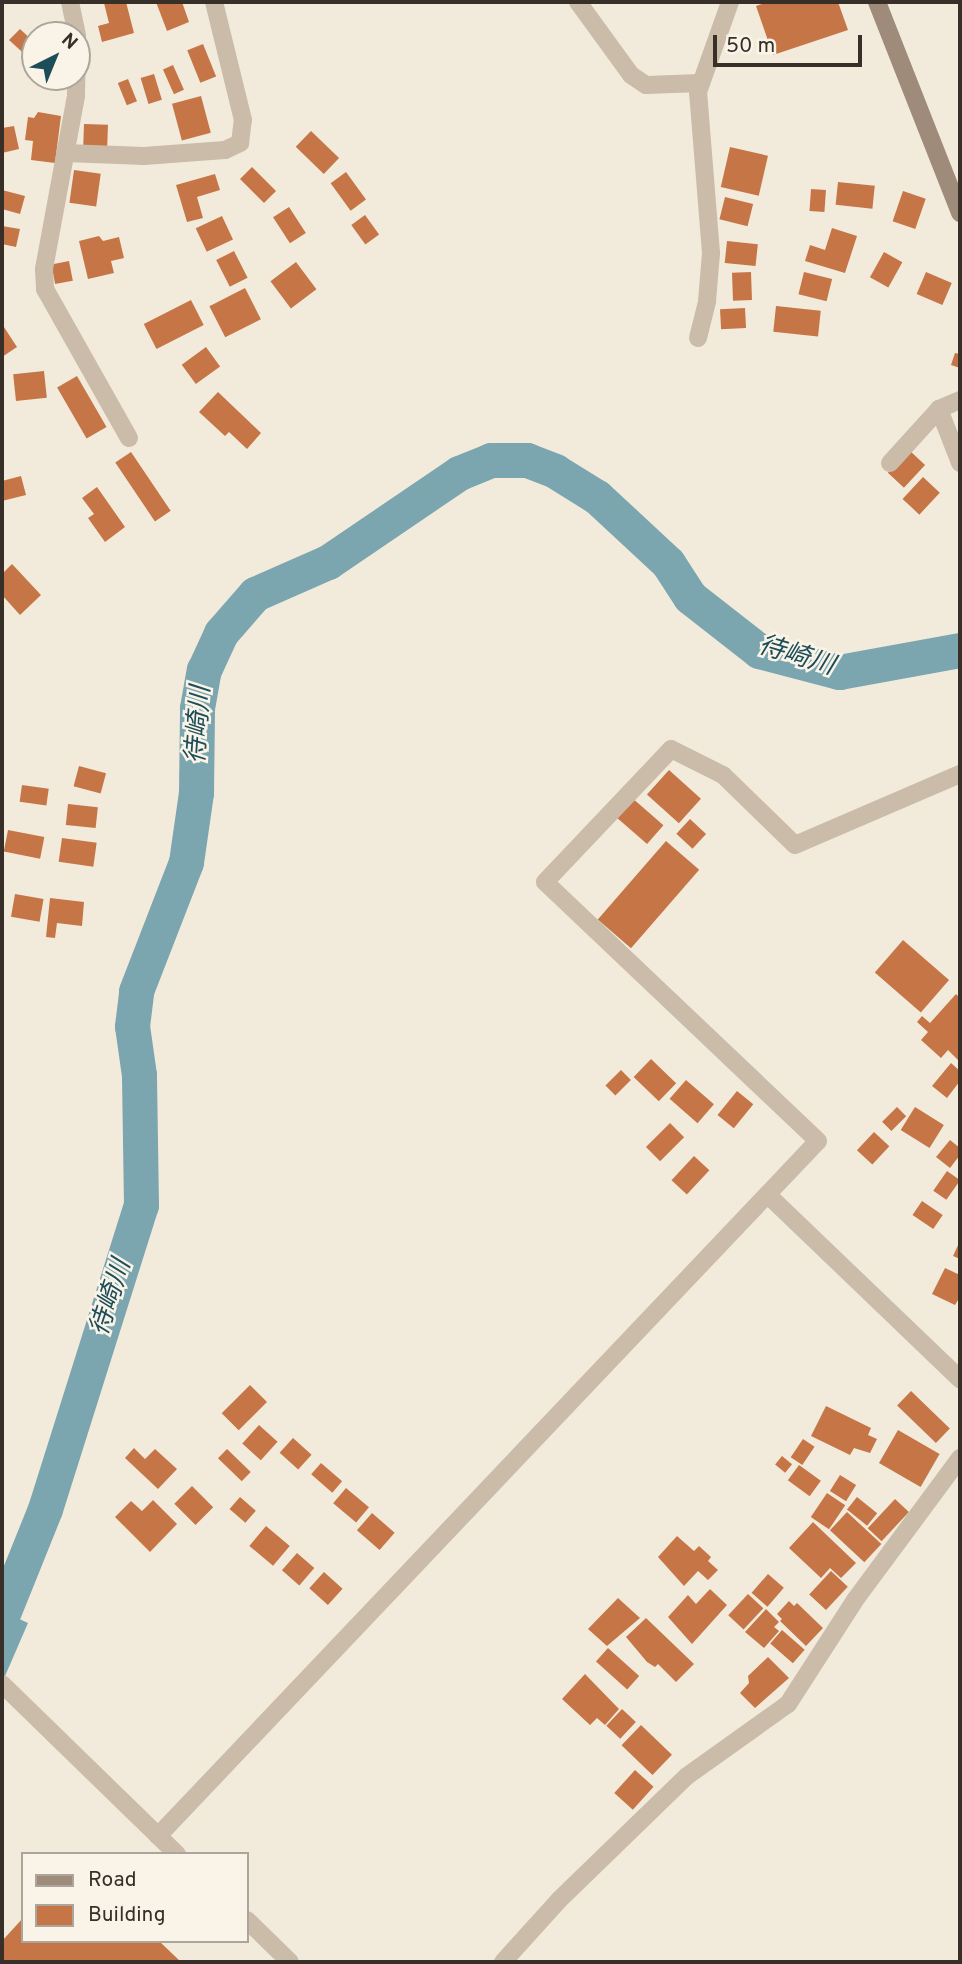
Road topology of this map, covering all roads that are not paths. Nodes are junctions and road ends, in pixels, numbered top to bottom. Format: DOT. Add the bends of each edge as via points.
graph roads {
  1 [pos="70,2"];
  2 [pos="214,2"];
  3 [pos="579,2"];
  4 [pos="730,2"];
  5 [pos="877,2"];
  6 [pos="74,21"];
  7 [pos="701,83"];
  8 [pos="76,91"];
  9 [pos="66,153"];
  10 [pos="960,213"];
  11 [pos="698,338"];
  12 [pos="960,400"];
  13 [pos="939,409"];
  14 [pos="129,438"];
  15 [pos="890,463"];
  16 [pos="960,463"];
  17 [pos="960,774"];
  18 [pos="769,1196"];
  19 [pos="960,1379"];
  20 [pos="960,1458"];
  21 [pos="2,1684"];
  22 [pos="159,1836"];
  23 [pos="175,1852"];
  24 [pos="248,1921"];
  25 [pos="290,1962"];
  26 [pos="503,1962"];
  1 -- 6 [label="street"];
  2 -- 9 [label="street" via="243,120 240,144 225,150 144,156"];
  3 -- 7 [label="street" via="631,75 646,85"];
  4 -- 7 [label="street"];
  5 -- 10 [label="main road"];
  7 -- 11 [label="street" via="698,92 711,253"];
  8 -- 9 [label="street"];
  9 -- 14 [label="street" via="44,269 45,289"];
  12 -- 13 [label="street"];
  13 -- 15 [label="street"];
  13 -- 16 [label="street"];
  17 -- 18 [label="street" via="795,845 723,775 671,749 545,882 818,1141"];
  18 -- 19 [label="street"];
  18 -- 22 [label="street"];
  20 -- 26 [label="street" via="855,1600 788,1704 678,1784 559,1900"];
  21 -- 22 [label="street"];
  22 -- 23 [label="street"];
  24 -- 25 [label="street"];
}
